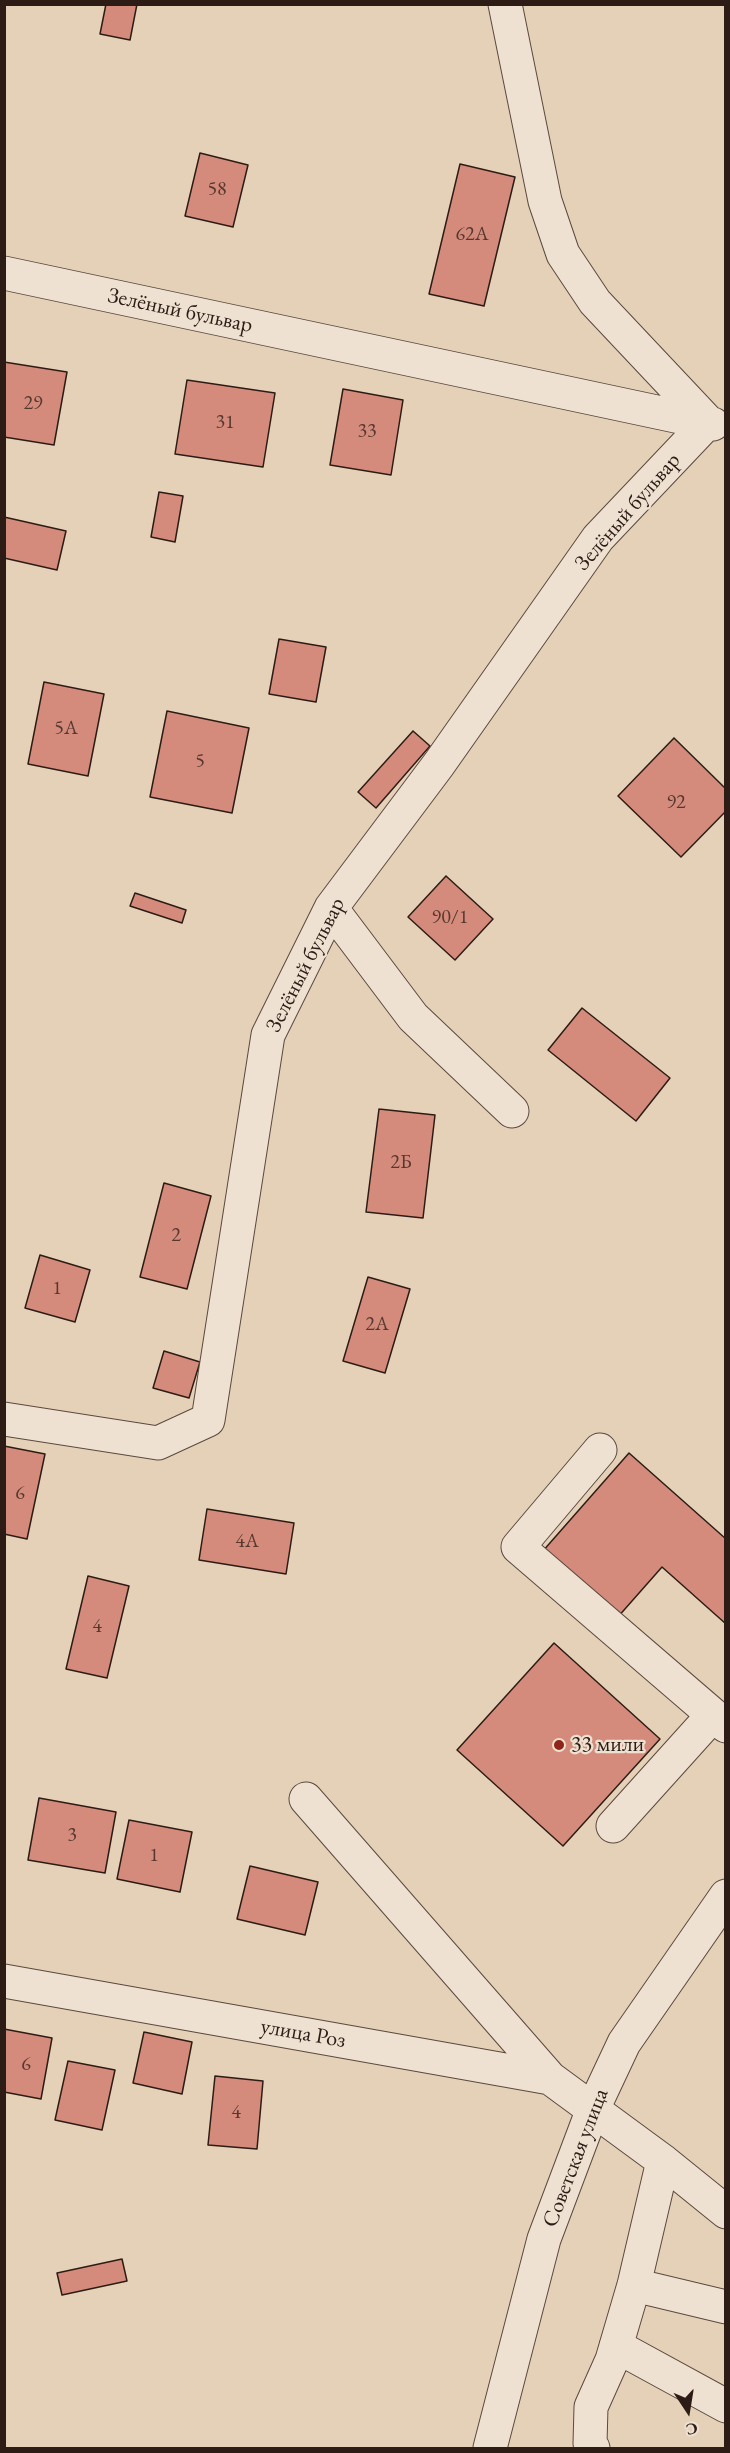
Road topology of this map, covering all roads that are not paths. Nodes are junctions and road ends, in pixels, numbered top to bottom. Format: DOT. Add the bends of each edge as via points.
graph roads {
  1 [pos="505,4"];
  2 [pos="4,273"];
  3 [pos="717,427"];
  4 [pos="331,908"];
  5 [pos="512,1111"];
  6 [pos="4,1419"];
  7 [pos="600,1450"];
  8 [pos="719,1720"];
  9 [pos="306,1799"];
  10 [pos="613,1826"];
  11 [pos="726,1896"];
  12 [pos="4,1981"];
  13 [pos="550,2078"];
  14 [pos="593,2109"];
  15 [pos="663,2161"];
  16 [pos="724,2216"];
  17 [pos="634,2285"];
  18 [pos="726,2307"];
  19 [pos="616,2346"];
  20 [pos="726,2406"];
  21 [pos="490,2448"];
  22 [pos="593,2448"];
  1 -- 3 [label="street" via="545,201 563,254 595,302"];
  2 -- 3 [label="street, Зелёный бульвар"];
  3 -- 4 [label="street, Зелёный бульвар" via="598,538 439,764"];
  4 -- 5 [label="street" via="413,1017"];
  4 -- 6 [label="street, Зелёный бульвар" via="268,1035 208,1420 158,1443"];
  7 -- 8 [label="street" via="518,1547"];
  8 -- 10 [label="street"];
  9 -- 13 [label="street"];
  11 -- 14 [label="street, Советская улица" via="624,2043"];
  12 -- 13 [label="street, улица Роз"];
  13 -- 14 [label="street, улица Роз"];
  14 -- 15 [label="street, улица Роз"];
  14 -- 21 [label="street, Советская улица" via="544,2239"];
  15 -- 16 [label="street, улица Роз"];
  15 -- 17 [label="street"];
  17 -- 18 [label="street"];
  17 -- 19 [label="street"];
  19 -- 20 [label="street"];
  19 -- 22 [label="street" via="591,2407"];
}
